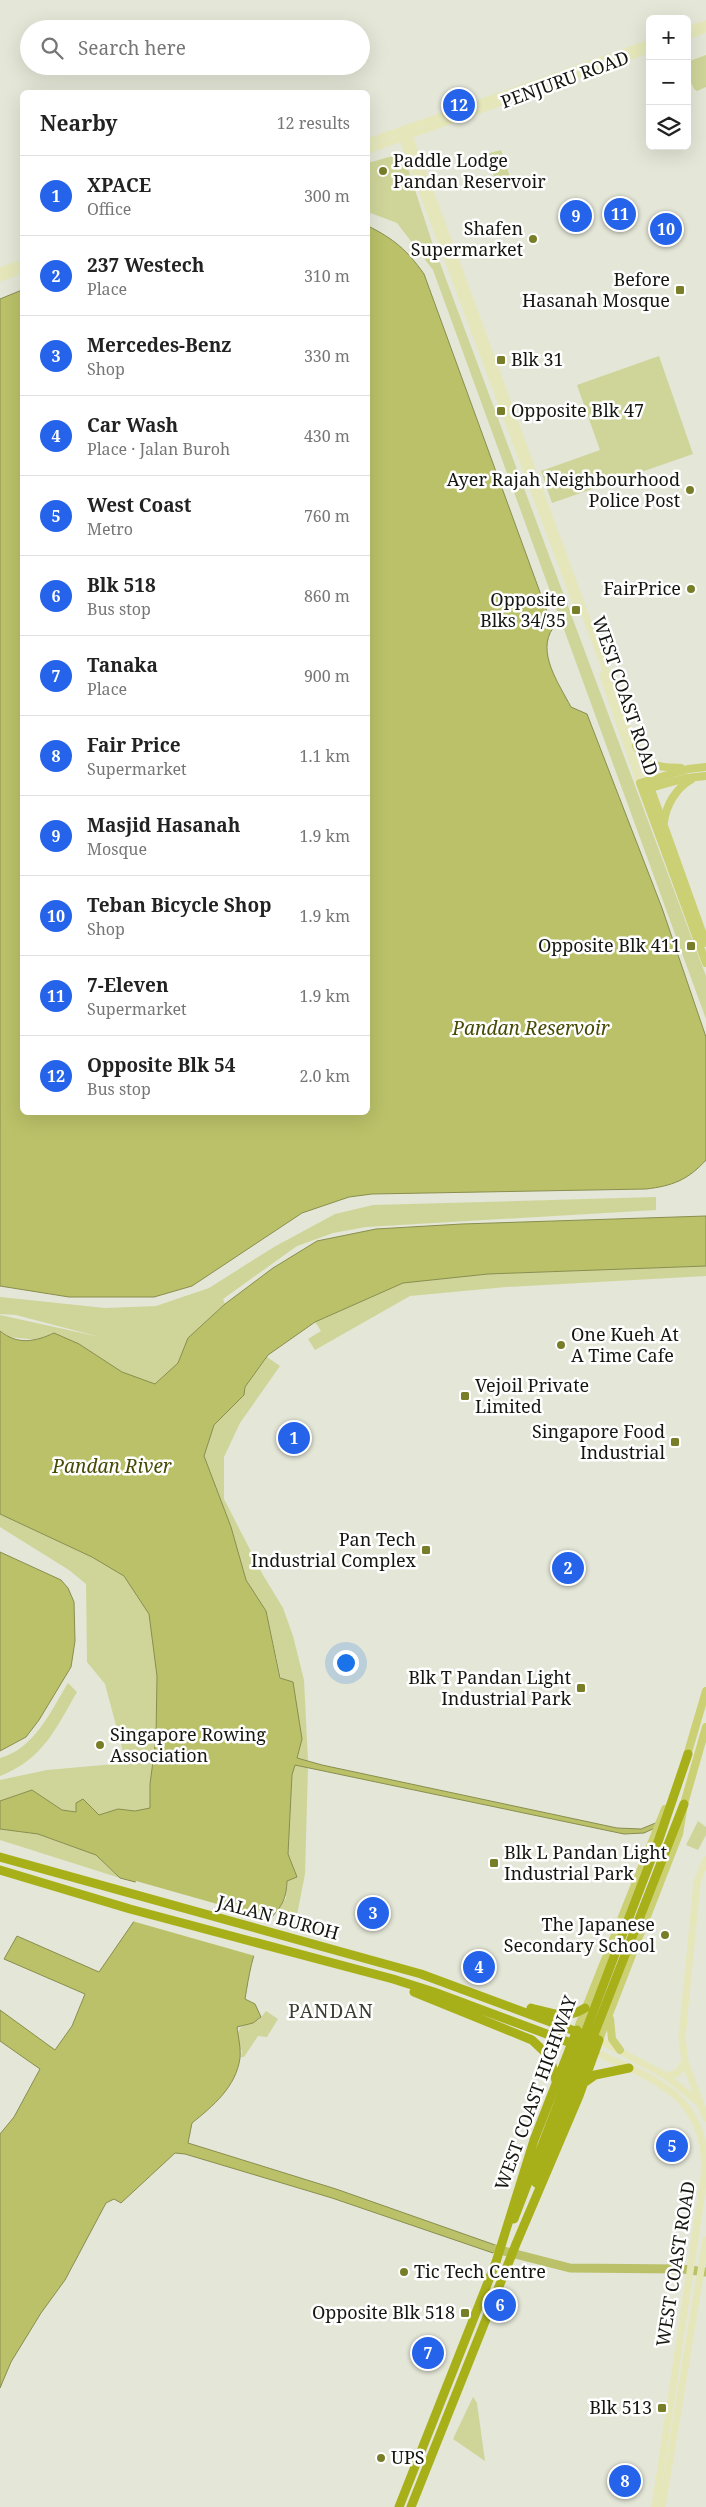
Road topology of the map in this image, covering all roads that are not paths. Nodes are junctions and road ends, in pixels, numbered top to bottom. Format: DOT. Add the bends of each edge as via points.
graph roads {
  1 [pos="706,24"];
  2 [pos="691,29"];
  3 [pos="706,30"];
  4 [pos="691,35"];
  5 [pos="646,44"];
  6 [pos="646,50"];
  7 [pos="403,129"];
  8 [pos="406,137"];
  9 [pos="370,141"];
  10 [pos="370,149"];
  11 [pos="20,264"];
  12 [pos="0,271"];
  13 [pos="20,271"];
  14 [pos="0,278"];
  15 [pos="636,746"];
  16 [pos="706,767"];
  17 [pos="688,769"];
  18 [pos="702,776"];
  19 [pos="645,786"];
  20 [pos="664,826"];
  21 [pos="706,943"];
  22 [pos="706,963"];
  23 [pos="706,1690"];
  24 [pos="706,1727"];
  25 [pos="688,1754"];
  26 [pos="684,1804"];
  27 [pos="0,1858"];
  28 [pos="706,1860"];
  29 [pos="2,1872"];
  30 [pos="393,1979"];
  31 [pos="495,2001"];
  32 [pos="585,2008"];
  33 [pos="612,2010"];
  34 [pos="577,2030"];
  35 [pos="599,2040"];
  36 [pos="572,2044"];
  37 [pos="620,2050"];
  38 [pos="595,2052"];
  39 [pos="685,2062"];
  40 [pos="629,2068"];
  41 [pos="666,2076"];
  42 [pos="556,2084"];
  43 [pos="584,2084"];
  44 [pos="700,2104"];
  45 [pos="706,2118"];
  46 [pos="547,2143"];
  47 [pos="505,2234"];
  48 [pos="706,2240"];
  49 [pos="517,2242"];
  50 [pos="675,2401"];
  51 [pos="399,2507"];
  52 [pos="410,2507"];
  53 [pos="655,2507"];
  54 [pos="662,2507"];
  1 -- 2 [label="main road"];
  3 -- 4 [label="main road"];
  5 -- 7 [label="main road, PENJURU ROAD"];
  6 -- 8 [label="main road, PENJURU ROAD"];
  7 -- 8 [label="main road, WEST COAST ROAD"];
  7 -- 9 [label="main road, PENJURU ROAD"];
  8 -- 10 [label="main road, PENJURU ROAD"];
  8 -- 15 [label="main road, WEST COAST ROAD"];
  8 -- 19 [label="main road, WEST COAST ROAD"];
  11 -- 12 [label="main road"];
  13 -- 14 [label="main road"];
  15 -- 17 [label="main road" via="650,764"];
  15 -- 19 [label="main road, WEST COAST ROAD"];
  16 -- 17 [label="main road"];
  17 -- 19 [label="main road"];
  18 -- 19 [label="main road"];
  18 -- 20 [label="main road" via="685,784 674,796 665,813"];
  19 -- 20 [label="main road, WEST COAST ROAD"];
  19 -- 22 [label="main road, WEST COAST ROAD"];
  20 -- 21 [label="main road, WEST COAST ROAD"];
  23 -- 25 [label="main road, WEST COAST HIGHWAY"];
  24 -- 26 [label="main road, WEST COAST HIGHWAY"];
  25 -- 32 [label="main road, WEST COAST HIGHWAY"];
  25 -- 46 [label="highway"];
  26 -- 33 [label="main road, WEST COAST HIGHWAY" via="679,1834"];
  26 -- 46 [label="highway"];
  27 -- 31 [label="highway, JALAN BUROH" via="421,1974"];
  28 -- 39 [label="main road" via="696,1892 682,2038"];
  29 -- 30 [label="highway, JALAN BUROH"];
  30 -- 36 [label="highway, JALAN BUROH"];
  30 -- 42 [label="highway" via="394,1984 532,2040 550,2057"];
  31 -- 32 [label="highway" via="505,2000 558,2016"];
  31 -- 34 [label="highway, JALAN BUROH"];
  32 -- 34 [label="main road, WEST COAST HIGHWAY"];
  33 -- 35 [label="main road, WEST COAST HIGHWAY"];
  33 -- 37 [label="main road" via="612,2039"];
  34 -- 35 [label="highway, JALAN BUROH"];
  34 -- 36 [label="highway, WEST COAST HIGHWAY"];
  35 -- 37 [label="main road"];
  35 -- 38 [label="highway, WEST COAST HIGHWAY"];
  36 -- 38 [label="highway, JALAN BUROH"];
  36 -- 42 [label="highway, WEST COAST HIGHWAY"];
  37 -- 41 [label="main road"];
  38 -- 40 [label="main road, WEST COAST ROAD"];
  38 -- 43 [label="highway, WEST COAST HIGHWAY"];
  39 -- 41 [label="main road" via="678,2073"];
  39 -- 44 [label="main road"];
  40 -- 43 [label="highway" via="595,2075"];
  40 -- 50 [label="main road, WEST COAST ROAD" via="662,2083 682,2099 704,2140 705,2171"];
  41 -- 44 [label="main road"];
  42 -- 47 [label="highway, WEST COAST HIGHWAY" via="534,2140"];
  43 -- 49 [label="highway, WEST COAST HIGHWAY"];
  44 -- 45 [label="main road"];
  46 -- 47 [label="highway"];
  46 -- 49 [label="highway"];
  47 -- 51 [label="highway, WEST COAST HIGHWAY"];
  48 -- 50 [label="main road, WEST COAST ROAD"];
  49 -- 52 [label="highway, WEST COAST HIGHWAY"];
  50 -- 53 [label="main road, WEST COAST ROAD"];
  50 -- 54 [label="main road, WEST COAST ROAD"];
}
